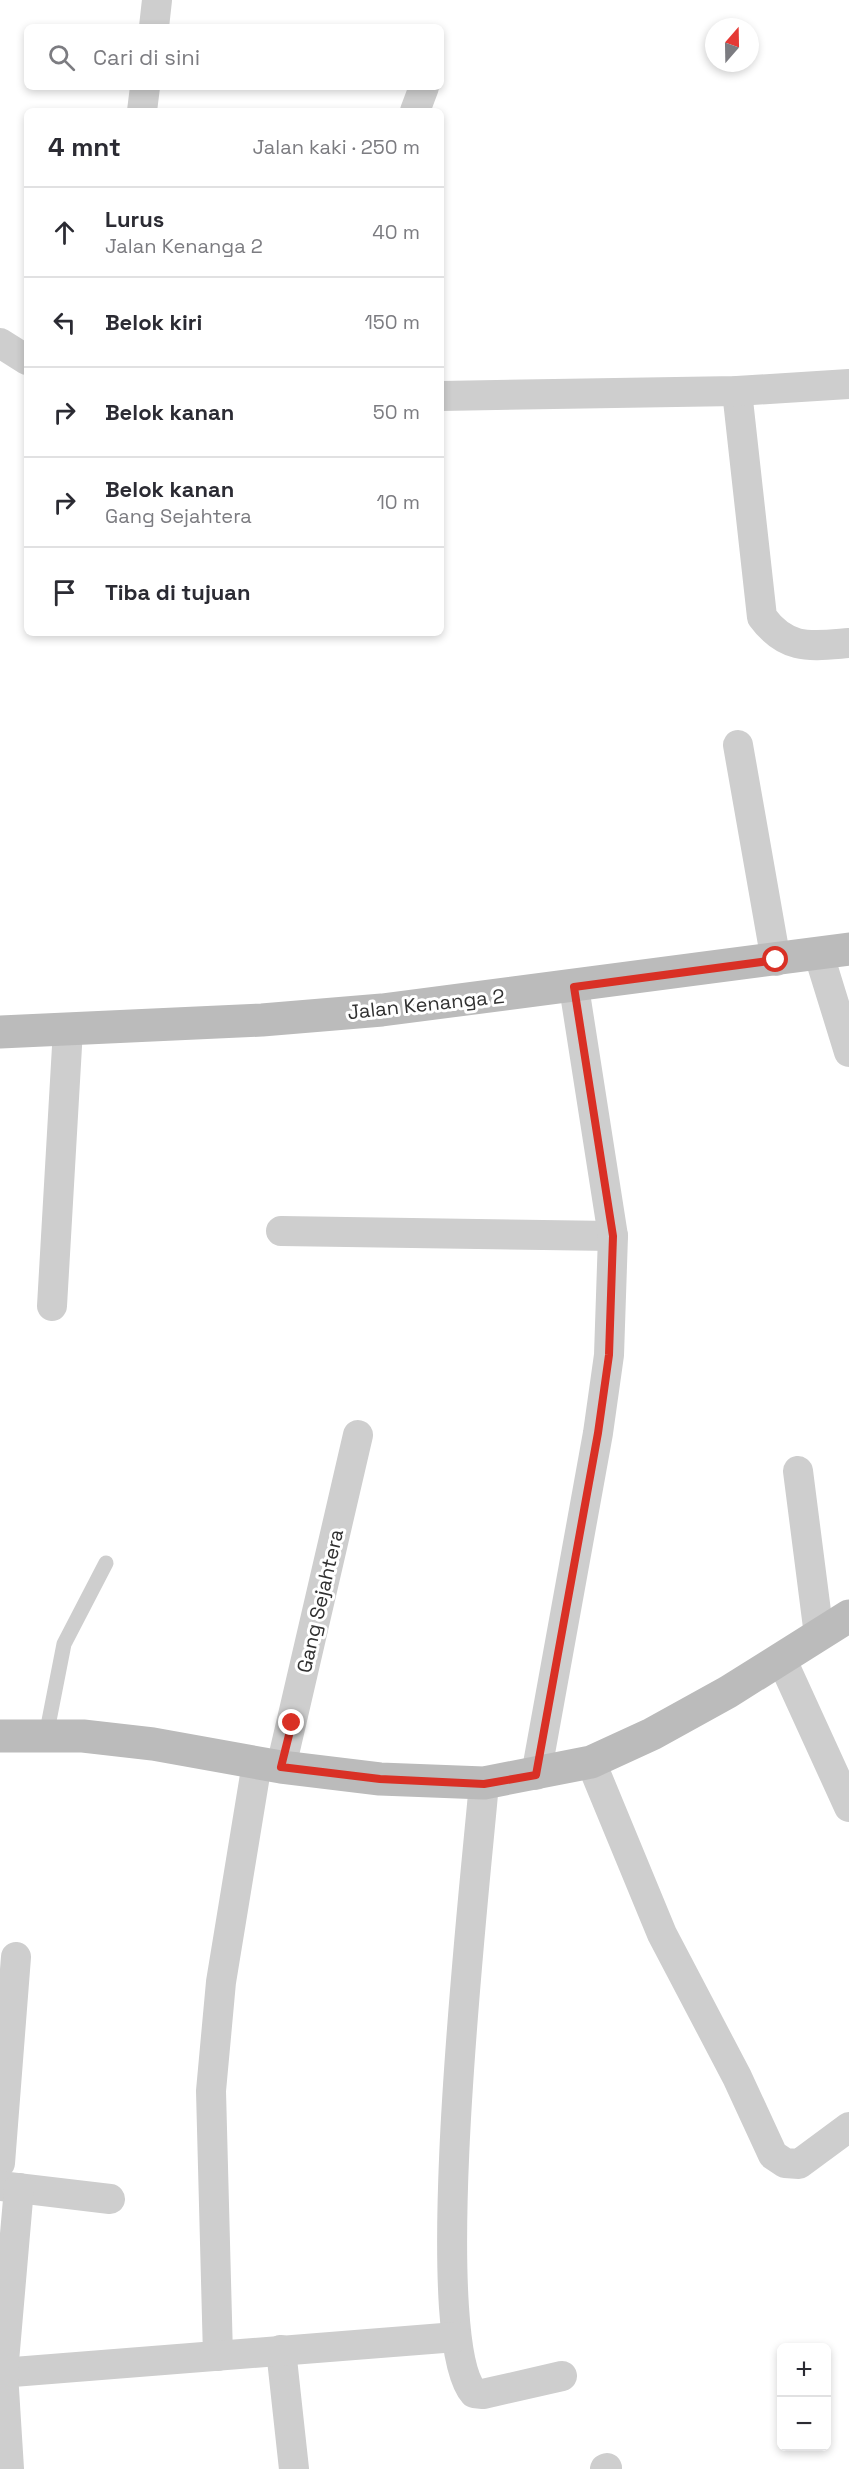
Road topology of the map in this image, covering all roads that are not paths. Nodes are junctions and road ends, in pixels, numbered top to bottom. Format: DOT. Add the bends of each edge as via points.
graph roads {
  1 [pos="157,0"];
  2 [pos="154,24"];
  3 [pos="146,90"];
  4 [pos="423,90"];
  5 [pos="142,108"];
  6 [pos="416,108"];
  7 [pos="0,343"];
  8 [pos="24,358"];
  9 [pos="849,384"];
  10 [pos="736,391"];
  11 [pos="444,396"];
  12 [pos="849,643"];
  13 [pos="738,745"];
  14 [pos="834,952"];
  15 [pos="776,960"];
  16 [pos="574,987"];
  17 [pos="68,1029"];
  18 [pos="0,1032"];
  19 [pos="849,1052"];
  20 [pos="281,1231"];
  21 [pos="613,1236"];
  22 [pos="52,1306"];
  23 [pos="358,1435"];
  24 [pos="798,1471"];
  25 [pos="106,1563"];
  26 [pos="849,1616"];
  27 [pos="819,1635"];
  28 [pos="781,1658"];
  29 [pos="0,1736"];
  30 [pos="46,1736"];
  31 [pos="591,1762"];
  32 [pos="269,1765"];
  33 [pos="536,1775"];
  34 [pos="484,1784"];
  35 [pos="849,1807"];
  36 [pos="16,1957"];
  37 [pos="3,2075"];
  38 [pos="849,2127"];
  39 [pos="0,2163"];
  40 [pos="9,2187"];
  41 [pos="110,2199"];
  42 [pos="456,2337"];
  43 [pos="281,2350"];
  44 [pos="218,2356"];
  45 [pos="2,2373"];
  46 [pos="562,2376"];
  47 [pos="9,2469"];
  48 [pos="294,2469"];
  1 -- 2 [label="street"];
  3 -- 5 [label="street"];
  4 -- 6 [label="street"];
  7 -- 8 [label="street"];
  9 -- 10 [label="street"];
  10 -- 11 [label="street"];
  10 -- 12 [label="street" via="762,617 772,631 788,641 809,646"];
  13 -- 15 [label="street"];
  14 -- 15 [label="street, Jalan Kenanga 2"];
  14 -- 19 [label="street"];
  15 -- 16 [label="street, Jalan Kenanga 2"];
  16 -- 17 [label="street, Jalan Kenanga 2" via="339,1014"];
  16 -- 21 [label="street"];
  17 -- 18 [label="street, Jalan Kenanga 2"];
  17 -- 22 [label="street"];
  20 -- 21 [label="street"];
  21 -- 33 [label="street" via="609,1355 598,1433"];
  23 -- 32 [label="street, Gang Sejahtera"];
  24 -- 27 [label="street"];
  25 -- 30 [label="lane" via="64,1644"];
  26 -- 27 [label="street"];
  27 -- 28 [label="street"];
  28 -- 31 [label="street" via="692,1714"];
  28 -- 35 [label="street"];
  29 -- 30 [label="street"];
  30 -- 32 [label="street" via="153,1744"];
  31 -- 33 [label="street"];
  31 -- 38 [label="street" via="662,1934 773,2154 785,2163 799,2164"];
  32 -- 34 [label="street" via="380,1779"];
  32 -- 44 [label="street, Gang Sejahtera" via="221,1982 211,2091"];
  33 -- 34 [label="street"];
  34 -- 42 [label="street" via="458,2086 452,2238"];
  36 -- 37 [label="street"];
  37 -- 39 [label="street"];
  40 -- 41 [label="street"];
  40 -- 45 [label="street"];
  42 -- 43 [label="street"];
  42 -- 46 [label="street" via="468,2386 474,2393"];
  43 -- 44 [label="street"];
  43 -- 48 [label="street"];
  44 -- 45 [label="street"];
  45 -- 47 [label="street"];
}
